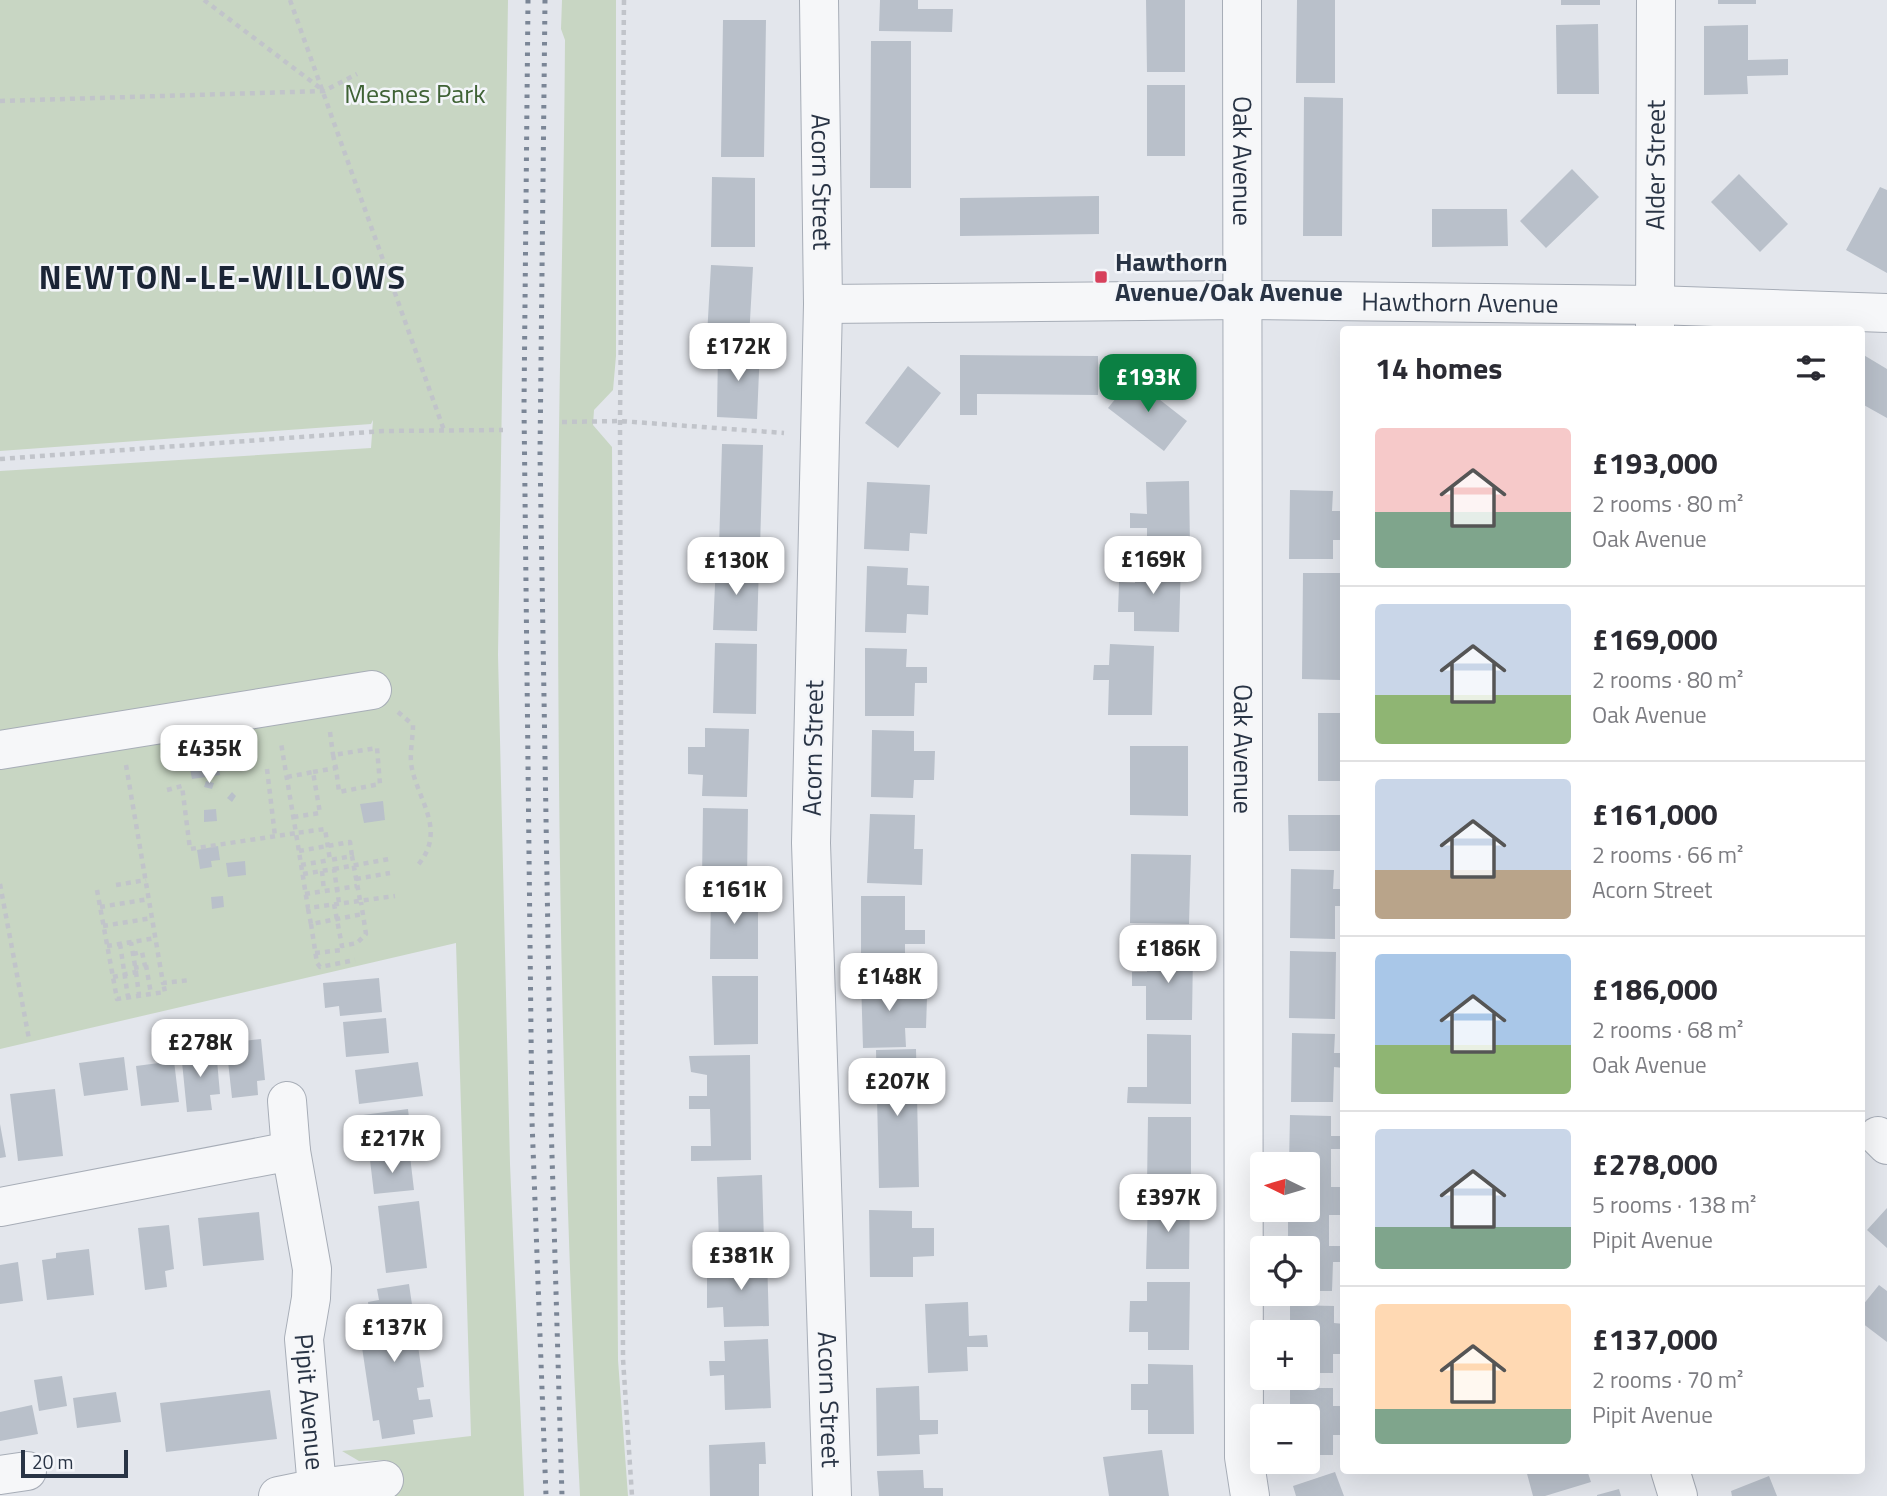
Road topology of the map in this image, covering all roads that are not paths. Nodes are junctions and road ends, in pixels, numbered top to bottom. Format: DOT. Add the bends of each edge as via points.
graph roads {
  1 [pos="819,0"];
  2 [pos="1242,0"];
  3 [pos="1656,0"];
  4 [pos="1242,300"];
  5 [pos="822,303"];
  6 [pos="1887,313"];
  7 [pos="1655,317"];
  8 [pos="372,690"];
  9 [pos="0,750"];
  10 [pos="287,1101"];
  11 [pos="291,1151"];
  12 [pos="0,1207"];
  13 [pos="1672,1474"];
  14 [pos="384,1480"];
  15 [pos="317,1488"];
  16 [pos="278,1496"];
  17 [pos="832,1496"];
  18 [pos="1250,1496"];
  19 [pos="1678,1496"];
  1 -- 5 [label="street, Acorn Street"];
  2 -- 4 [label="street, Oak Avenue"];
  3 -- 7 [label="street, Alder Street"];
  4 -- 5 [label="street, Hawthorn Avenue"];
  4 -- 7 [label="street, Hawthorn Avenue"];
  4 -- 18 [label="street, Oak Avenue" via="1244,1457"];
  5 -- 17 [label="street, Acorn Street" via="811,843"];
  6 -- 7 [label="street, Hawthorn Avenue"];
  8 -- 9 [label="street"];
  10 -- 11 [label="street, Pipit Avenue"];
  11 -- 12 [label="street"];
  11 -- 15 [label="street, Pipit Avenue" via="312,1269 303,1339"];
  13 -- 19 [label="street"];
  14 -- 15 [label="street, Pipit Avenue"];
  15 -- 16 [label="street, Pipit Avenue"];
}
